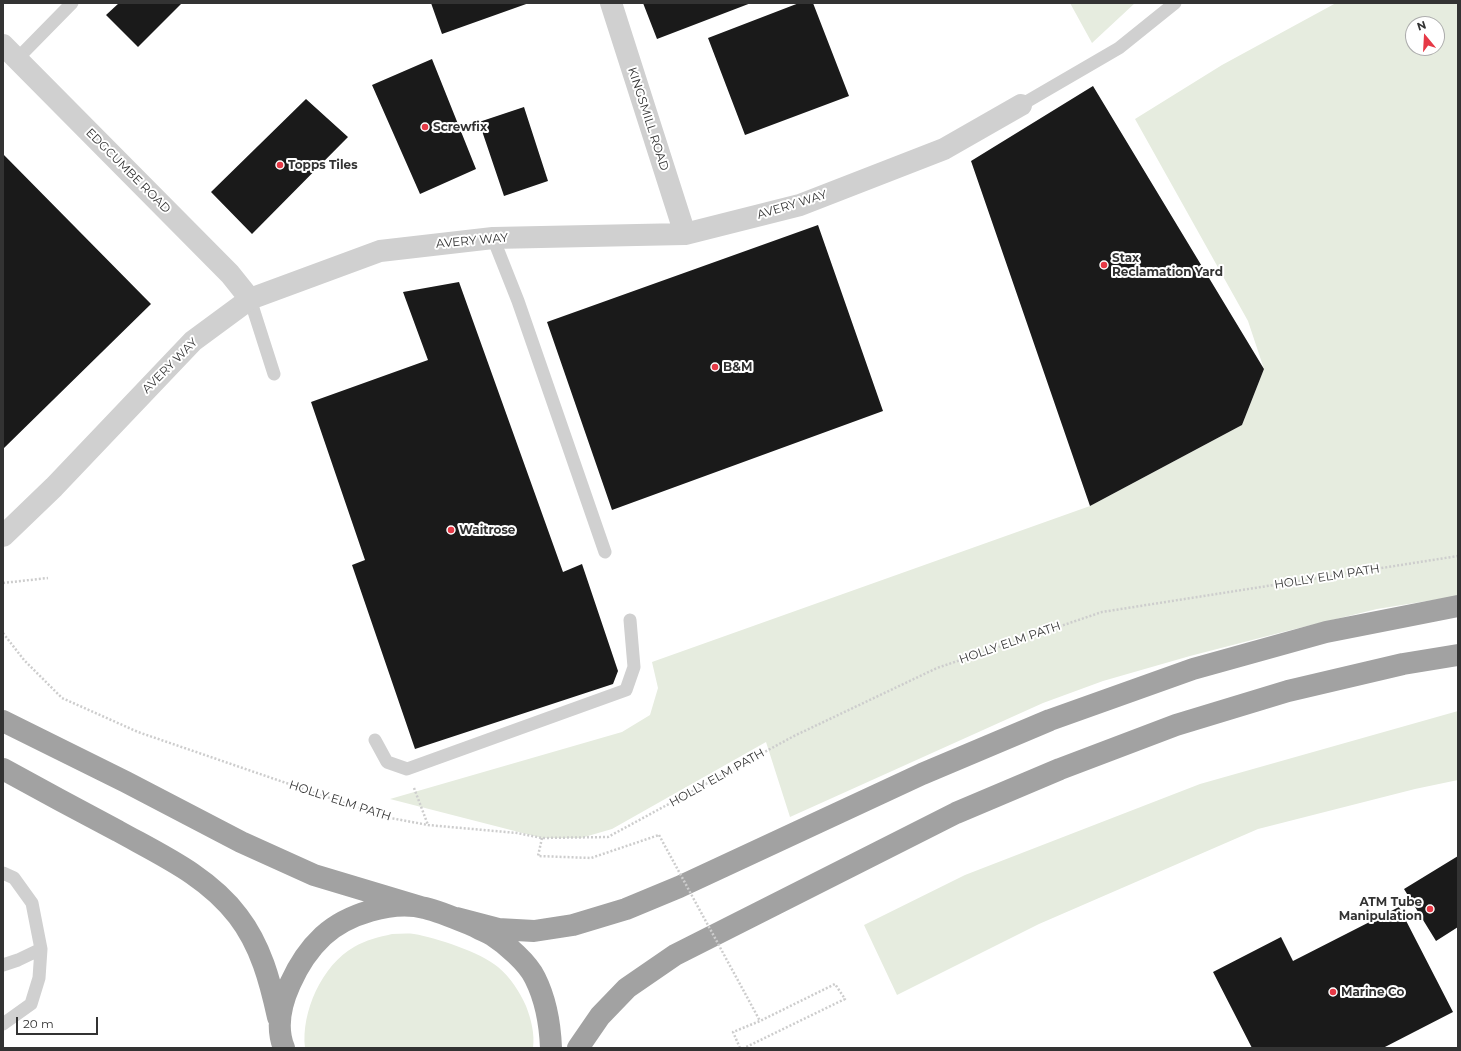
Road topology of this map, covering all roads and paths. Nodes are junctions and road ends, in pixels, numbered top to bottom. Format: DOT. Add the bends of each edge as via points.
graph roads {
  1 [pos="72,3"];
  2 [pos="611,3"];
  3 [pos="1175,3"];
  4 [pos="10,52"];
  5 [pos="1021,105"];
  6 [pos="685,234"];
  7 [pos="493,238"];
  8 [pos="250,299"];
  9 [pos="274,374"];
  10 [pos="3,536"];
  11 [pos="605,552"];
  12 [pos="1458,556"];
  13 [pos="48,578"];
  14 [pos="3,583"];
  15 [pos="1458,606"];
  16 [pos="630,620"];
  17 [pos="3,633"];
  18 [pos="1458,655"];
  19 [pos="3,721"];
  20 [pos="375,740"];
  21 [pos="3,769"];
  22 [pos="407,769"];
  23 [pos="428,825"];
  24 [pos="542,838"];
  25 [pos="3,873"];
  26 [pos="424,908"];
  27 [pos="456,918"];
  28 [pos="41,949"];
  29 [pos="3,965"];
  30 [pos="760,1021"];
  31 [pos="3,1024"];
  32 [pos="280,1039"];
  33 [pos="551,1048"];
  34 [pos="578,1048"];
  35 [pos="740,1048"];
  36 [pos="744,1048"];
  1 -- 4 [label="lane"];
  2 -- 6 [label="street, KINGSMILL ROAD"];
  3 -- 5 [label="lane" via="1119,48"];
  4 -- 8 [label="street, EDGCUMBE ROAD" via="230,274"];
  5 -- 6 [label="street, AVERY WAY" via="944,149 800,205"];
  6 -- 7 [label="street, AVERY WAY"];
  7 -- 8 [label="street, AVERY WAY" via="380,251"];
  7 -- 11 [label="lane" via="518,301"];
  8 -- 9 [label="lane"];
  8 -- 10 [label="street, AVERY WAY" via="194,341 54,487"];
  12 -- 24 [label="path, HOLLY ELM PATH" via="1102,612 937,668 794,736 608,837"];
  13 -- 14 [label="path"];
  15 -- 27 [label="highway" via="1326,632 1193,669 1050,720 922,774 685,884 620,911 573,925 534,931 498,929"];
  16 -- 22 [label="lane" via="634,667 626,690"];
  17 -- 23 [label="path, HOLLY ELM PATH" via="24,660 62,698 138,732 385,817"];
  18 -- 34 [label="highway" via="1403,664 1288,691 1176,725 1060,769 956,813 675,955 627,988 600,1016"];
  19 -- 26 [label="highway" via="241,842 314,875"];
  20 -- 22 [label="lane" via="386,762"];
  21 -- 32 [label="highway" via="163,856 197,876 221,897 251,935 262,957 270,983"];
  22 -- 23 [label="path"];
  23 -- 24 [label="path, HOLLY ELM PATH" via="517,832"];
  24 -- 30 [label="path, bridge" via="538,856 592,858 659,835"];
  25 -- 28 [label="lane" via="14,878 32,903"];
  26 -- 27 [label="highway"];
  26 -- 32 [label="highway" via="395,906 369,911 343,922 323,936 295,972 286,994"];
  27 -- 33 [label="highway" via="492,936 517,956 534,976 545,1001 551,1028"];
  28 -- 29 [label="lane"];
  28 -- 31 [label="lane" via="39,978 31,1004"];
  30 -- 35 [label="path" via="734,1032"];
  30 -- 36 [label="path" via="835,984 845,1000"];
}
